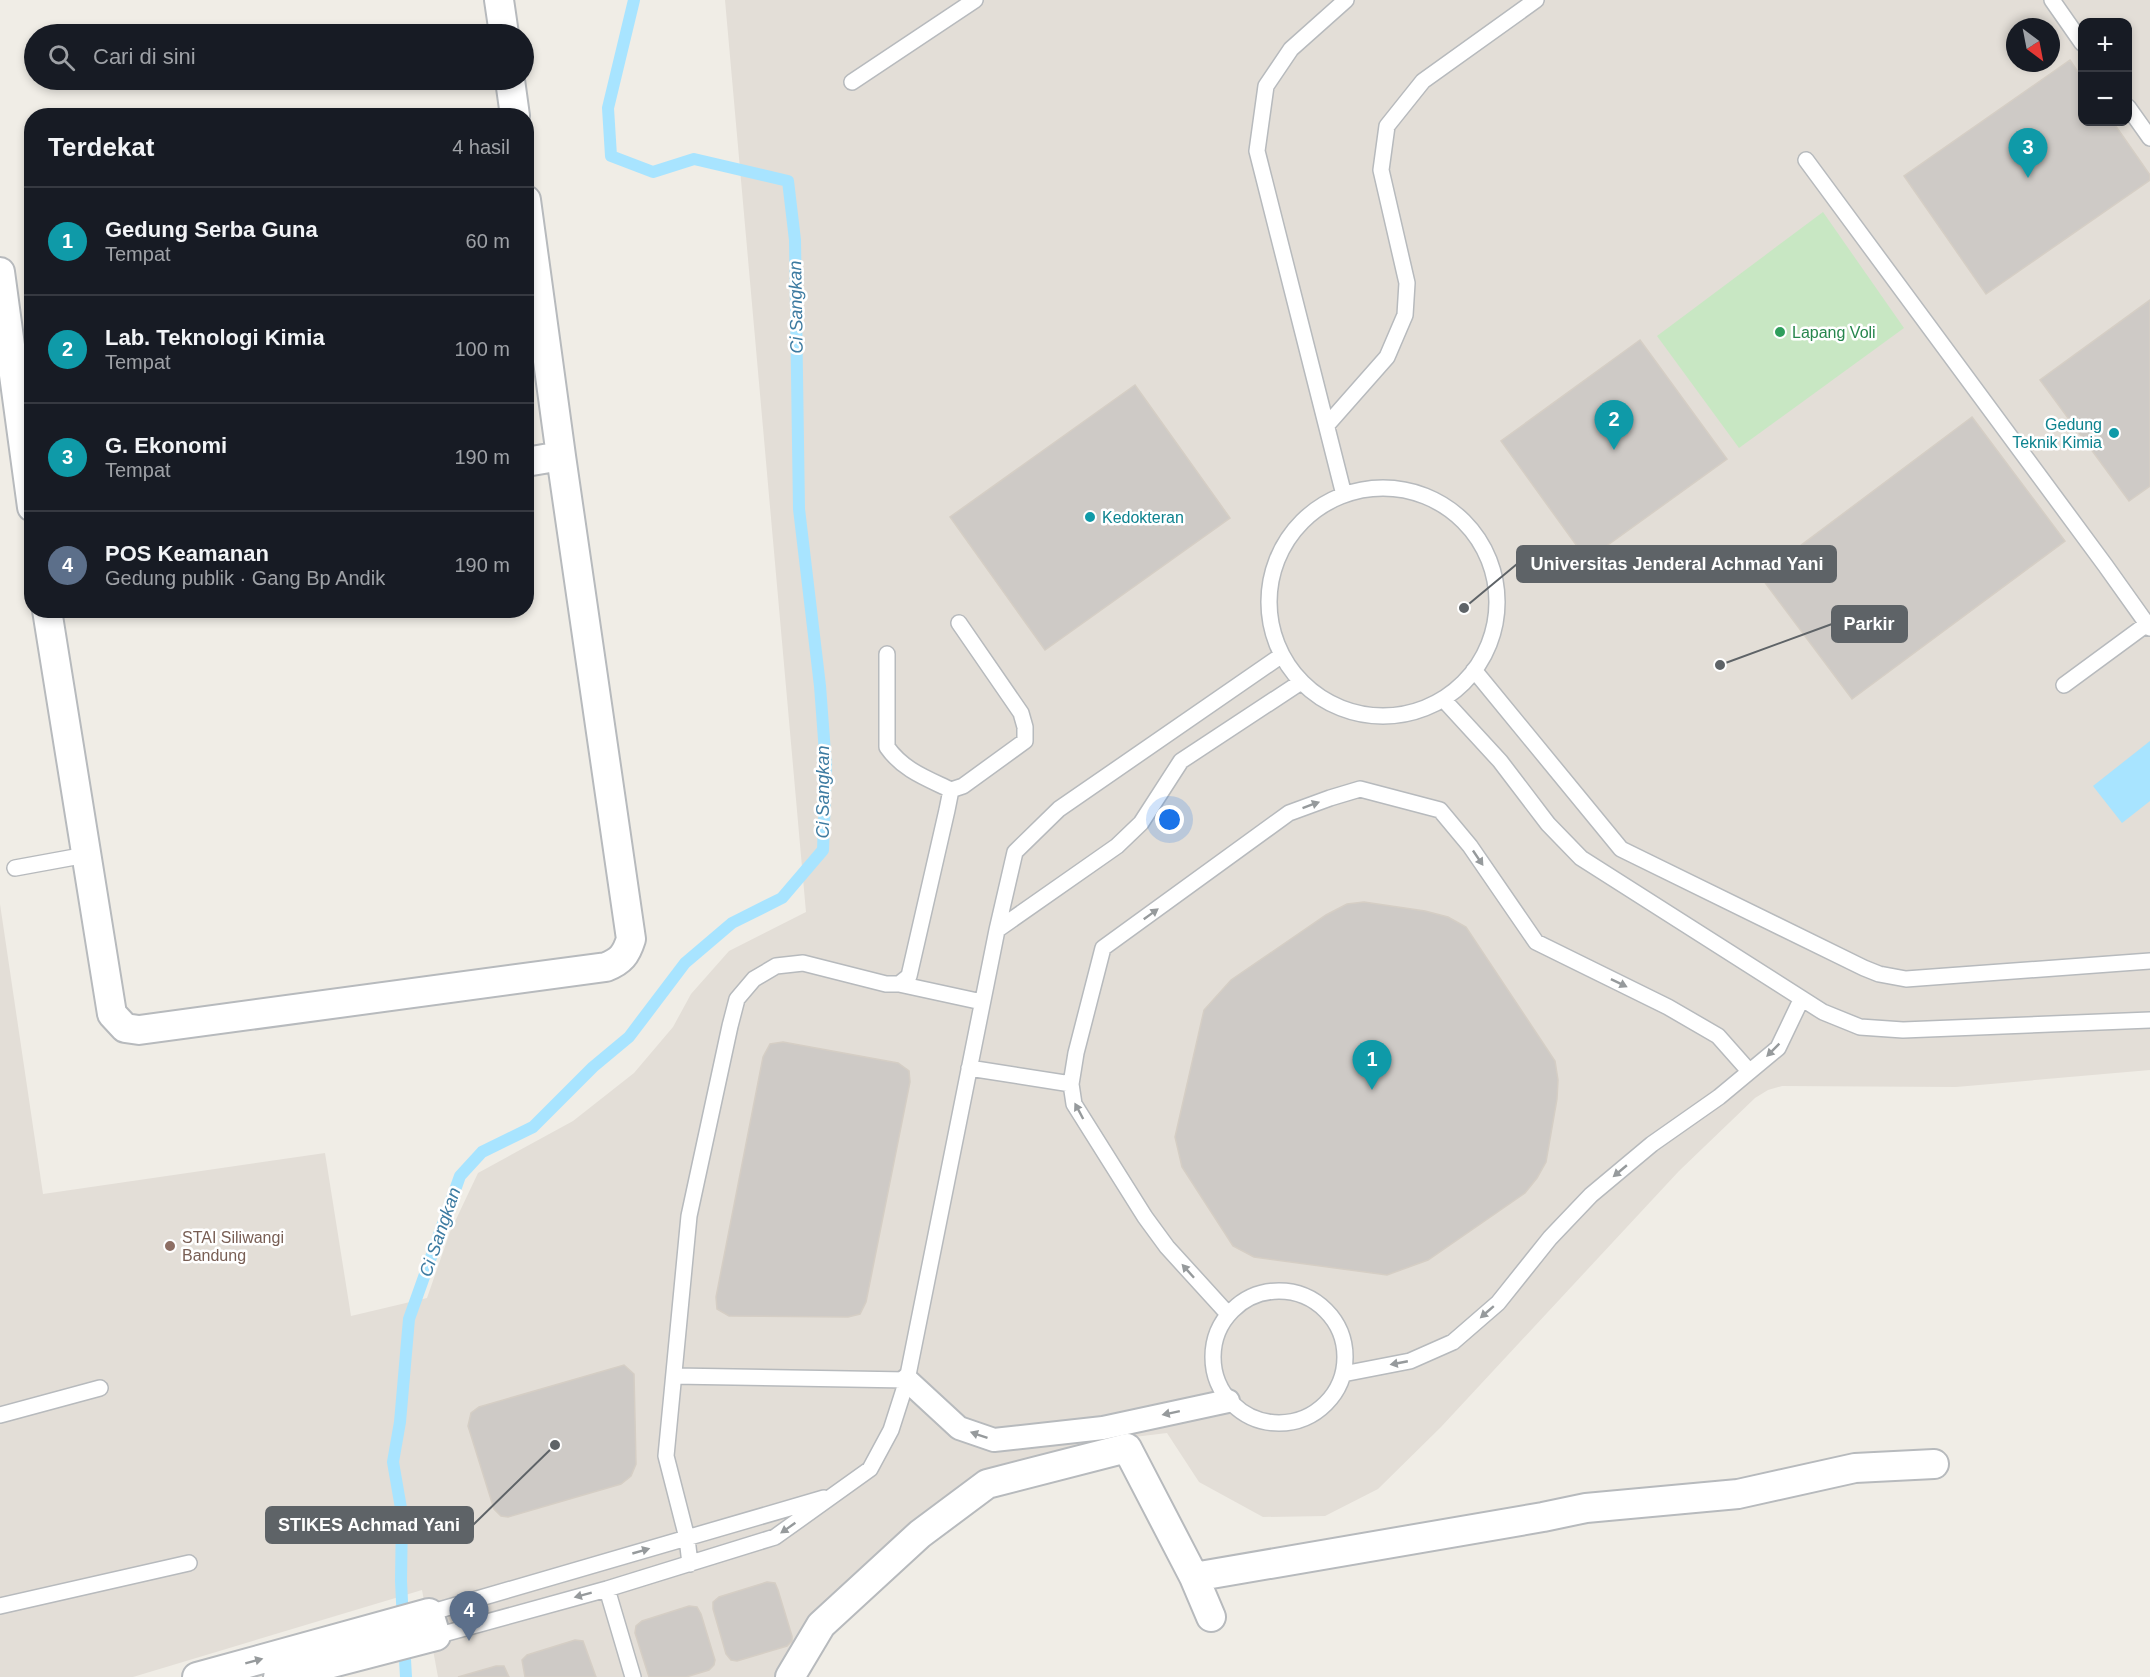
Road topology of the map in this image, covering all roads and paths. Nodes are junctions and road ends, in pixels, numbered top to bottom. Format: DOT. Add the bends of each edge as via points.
graph roads {
  1 [pos="499,0"];
  2 [pos="975,0"];
  3 [pos="1344,0"];
  4 [pos="1536,0"];
  5 [pos="2052,0"];
  6 [pos="503,24"];
  7 [pos="2078,37"];
  8 [pos="852,82"];
  9 [pos="511,90"];
  10 [pos="514,108"];
  11 [pos="2132,113"];
  12 [pos="2150,138"];
  13 [pos="1806,160"];
  14 [pos="534,259"];
  15 [pos="0,272"];
  16 [pos="1327,425"];
  17 [pos="24,448"];
  18 [pos="561,456"];
  19 [pos="534,461"];
  20 [pos="1344,495"];
  21 [pos="48,618"];
  22 [pos="959,623"];
  23 [pos="2149,626"];
  24 [pos="887,654"];
  25 [pos="1282,655"];
  26 [pos="1474,670"];
  27 [pos="1301,682"];
  28 [pos="2064,685"];
  29 [pos="1443,699"];
  30 [pos="951,790"];
  31 [pos="86,855"];
  32 [pos="15,868"];
  33 [pos="997,930"];
  34 [pos="2150,961"];
  35 [pos="899,984"];
  36 [pos="1801,1000"];
  37 [pos="982,1002"];
  38 [pos="2150,1020"];
  39 [pos="969,1068"];
  40 [pos="1749,1071"];
  41 [pos="1071,1084"];
  42 [pos="1228,1314"];
  43 [pos="1343,1374"];
  44 [pos="674,1376"];
  45 [pos="907,1380"];
  46 [pos="100,1388"];
  47 [pos="1228,1401"];
  48 [pos="0,1415"];
  49 [pos="1934,1464"];
  50 [pos="836,1495"];
  51 [pos="687,1538"];
  52 [pos="189,1563"];
  53 [pos="690,1564"];
  54 [pos="1194,1577"];
  55 [pos="607,1589"];
  56 [pos="0,1606"];
  57 [pos="1211,1617"];
  58 [pos="426,1626"];
  59 [pos="362,1650"];
  60 [pos="197,1677"];
  61 [pos="278,1677"];
  62 [pos="633,1677"];
  63 [pos="790,1677"];
  1 -- 6 [label="street"];
  2 -- 8 [label="lane"];
  3 -- 16 [label="lane" via="1291,49 1266,86 1257,150"];
  4 -- 16 [label="lane" via="1423,81 1387,126 1381,170 1407,283 1405,315 1387,357"];
  5 -- 7 [label="lane"];
  9 -- 10 [label="street"];
  11 -- 12 [label="lane"];
  13 -- 23 [label="lane"];
  14 -- 18 [label="street"];
  15 -- 17 [label="street"];
  16 -- 20 [label="lane"];
  18 -- 19 [label="street"];
  18 -- 31 [label="street" via="631,939 620,962 606,967 125,1028 112,1014"];
  20 -- 25 [label="lane" via="1303,522 1276,563 1269,614"];
  20 -- 26 [label="lane" via="1393,489 1418,494 1461,518 1477,537 1496,586 1497,612 1491,638"];
  21 -- 31 [label="street"];
  22 -- 30 [label="lane" via="1021,713 1025,727 1024,741 963,786"];
  23 -- 28 [label="lane"];
  24 -- 30 [label="lane" via="887,747 906,768"];
  25 -- 27 [label="lane"];
  25 -- 33 [label="lane" via="1059,809 1015,852"];
  26 -- 29 [label="lane"];
  26 -- 34 [label="lane" via="1622,849 1864,968 1906,979"];
  27 -- 29 [label="lane" via="1343,710 1369,715 1419,710"];
  27 -- 33 [label="lane" via="1181,761 1141,823 1117,846"];
  29 -- 36 [label="lane" via="1581,858"];
  30 -- 35 [label="lane" via="909,976"];
  31 -- 32 [label="lane"];
  33 -- 37 [label="lane"];
  35 -- 37 [label="lane"];
  35 -- 44 [label="lane" via="803,963 776,966 754,979 737,999 689,1216"];
  36 -- 38 [label="lane" via="1860,1027 1903,1030"];
  36 -- 40 [label="lane, one-way" via="1778,1048"];
  37 -- 39 [label="lane"];
  39 -- 41 [label="lane"];
  39 -- 45 [label="lane"];
  41 -- 40 [label="lane, one-way" via="1103,948 1290,813 1360,789 1440,810 1470,846 1536,942 1718,1036"];
  40 -- 43 [label="lane, one-way" via="1591,1195 1550,1238 1498,1303 1453,1342 1410,1361"];
  42 -- 41 [label="lane, one-way" via="1167,1248 1145,1217 1074,1104"];
  42 -- 43 [label="lane" via="1261,1293 1299,1294 1317,1302 1332,1316 1341,1334"];
  42 -- 47 [label="lane" via="1216,1335 1212,1364"];
  43 -- 47 [label="lane" via="1321,1408 1283,1423 1244,1414"];
  44 -- 45 [label="lane"];
  44 -- 51 [label="lane" via="666,1456"];
  47 -- 45 [label="street, one-way" via="1103,1428 994,1440 959,1428"];
  45 -- 50 [label="lane" via="891,1430 870,1469"];
  46 -- 48 [label="lane"];
  49 -- 54 [label="street" via="1855,1468 1738,1494 1586,1508"];
  50 -- 51 [label="lane"];
  50 -- 53 [label="lane, one-way" via="775,1537"];
  51 -- 53 [label="lane"];
  58 -- 51 [label="lane, one-way"];
  52 -- 56 [label="lane"];
  53 -- 55 [label="lane"];
  54 -- 57 [label="street"];
  54 -- 63 [label="street" via="1127,1448 987,1484 920,1534 821,1625"];
  55 -- 58 [label="lane, one-way"];
  55 -- 62 [label="lane"];
  58 -- 59 [label="street"];
  60 -- 59 [label="street, one-way"];
  59 -- 61 [label="street"];
}
